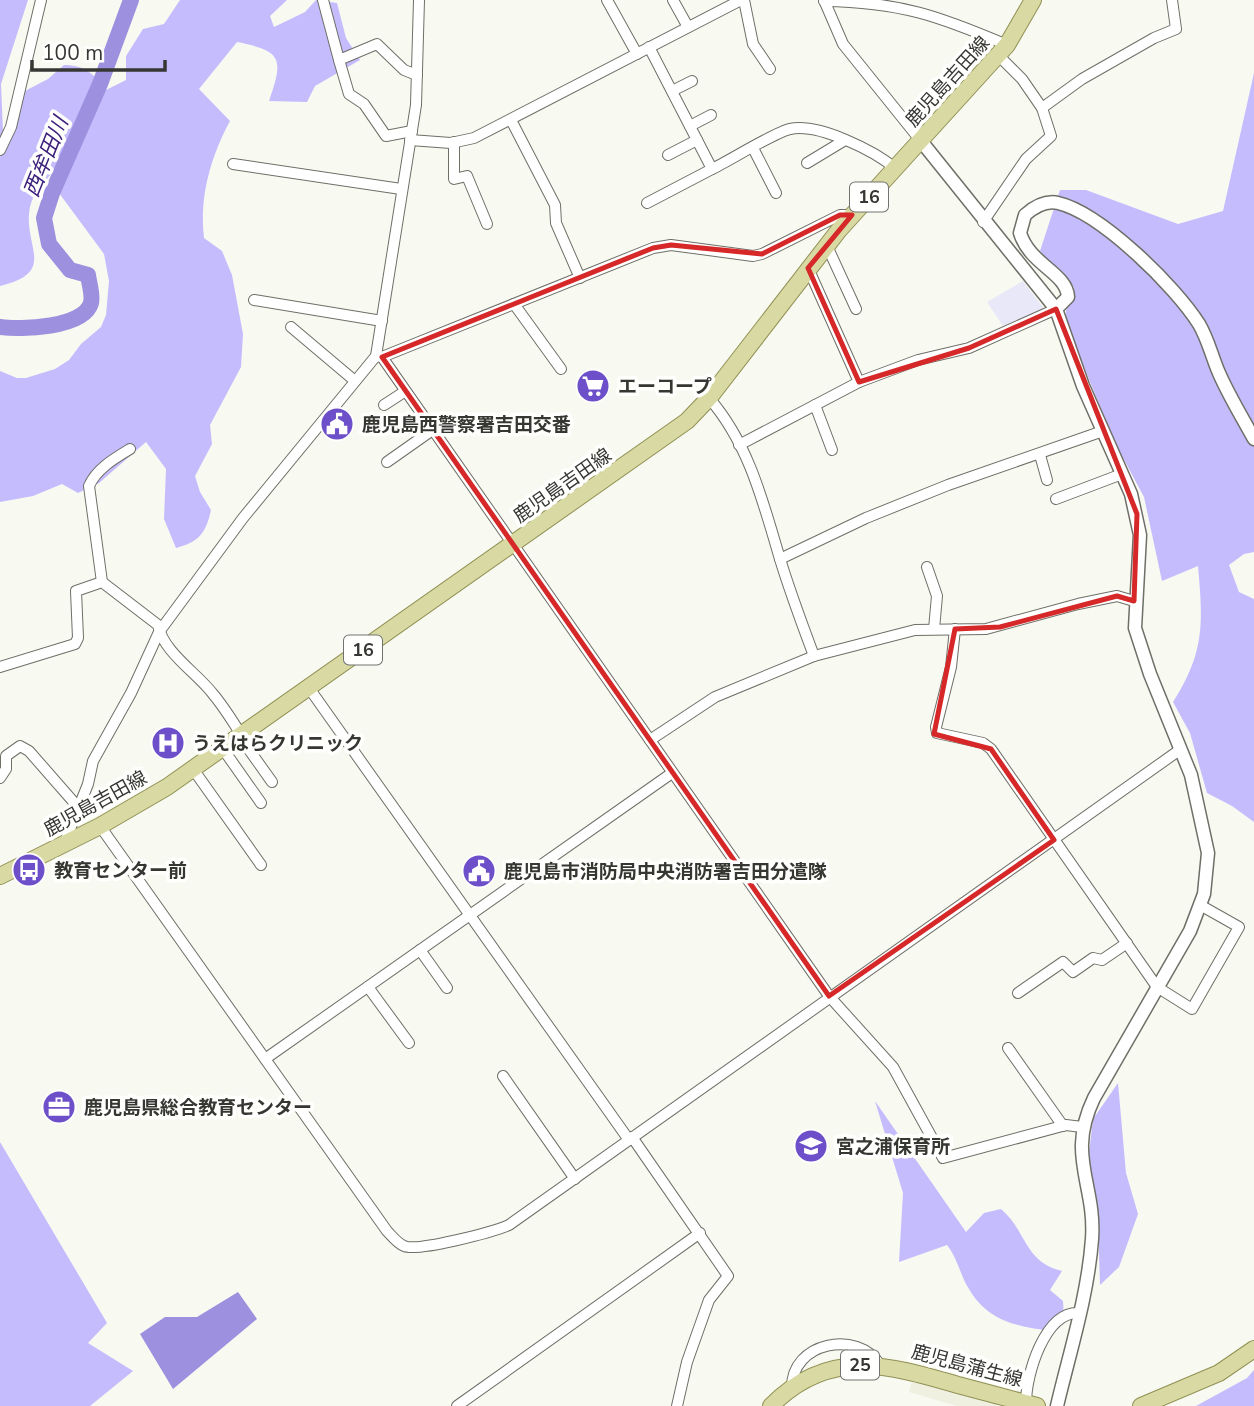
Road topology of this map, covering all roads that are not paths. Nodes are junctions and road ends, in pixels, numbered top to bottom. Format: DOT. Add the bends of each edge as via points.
graph roads {
  1 [pos="41,0"];
  2 [pos="323,0"];
  3 [pos="419,0"];
  4 [pos="607,0"];
  5 [pos="673,0"];
  6 [pos="743,0"];
  7 [pos="1033,0"];
  8 [pos="1172,0"];
  9 [pos="824,1"];
  10 [pos="688,27"];
  11 [pos="649,47"];
  12 [pos="1002,50"];
  13 [pos="636,54"];
  14 [pos="339,60"];
  15 [pos="770,69"];
  16 [pos="417,75"];
  17 [pos="692,81"];
  18 [pos="672,91"];
  19 [pos="1042,108"];
  20 [pos="711,115"];
  21 [pos="511,120"];
  22 [pos="690,126"];
  23 [pos="411,135"];
  24 [pos="697,140"];
  25 [pos="845,140"];
  26 [pos="921,141"];
  27 [pos="454,142"];
  28 [pos="753,148"];
  29 [pos="0,149"];
  30 [pos="668,155"];
  31 [pos="807,163"];
  32 [pos="233,164"];
  33 [pos="712,169"];
  34 [pos="896,169"];
  35 [pos="401,189"];
  36 [pos="776,193"];
  37 [pos="646,203"];
  38 [pos="852,215"];
  39 [pos="983,222"];
  40 [pos="488,224"];
  41 [pos="827,246"];
  42 [pos="808,268"];
  43 [pos="580,278"];
  44 [pos="254,300"];
  45 [pos="514,304"];
  46 [pos="856,309"];
  47 [pos="1056,309"];
  48 [pos="382,321"];
  49 [pos="291,327"];
  50 [pos="379,357"];
  51 [pos="561,369"];
  52 [pos="355,381"];
  53 [pos="859,382"];
  54 [pos="404,392"];
  55 [pos="709,398"];
  56 [pos="384,405"];
  57 [pos="815,405"];
  58 [pos="1103,430"];
  59 [pos="431,431"];
  60 [pos="1254,439"];
  61 [pos="739,444"];
  62 [pos="130,449"];
  63 [pos="832,450"];
  64 [pos="1040,455"];
  65 [pos="387,462"];
  66 [pos="1122,474"];
  67 [pos="1047,480"];
  68 [pos="1056,499"];
  69 [pos="511,545"];
  70 [pos="780,559"];
  71 [pos="928,567"];
  72 [pos="102,582"];
  73 [pos="1134,601"];
  74 [pos="934,629"];
  75 [pos="955,629"];
  76 [pos="159,632"];
  77 [pos="814,656"];
  78 [pos="0,667"];
  79 [pos="309,688"];
  80 [pos="241,736"];
  81 [pos="650,740"];
  82 [pos="223,749"];
  83 [pos="1181,749"];
  84 [pos="3,755"];
  85 [pos="193,769"];
  86 [pos="672,773"];
  87 [pos="0,778"];
  88 [pos="272,782"];
  89 [pos="261,803"];
  90 [pos="78,807"];
  91 [pos="100,826"];
  92 [pos="1054,840"];
  93 [pos="64,844"];
  94 [pos="261,865"];
  95 [pos="0,876"];
  96 [pos="1200,905"];
  97 [pos="470,915"];
  98 [pos="1127,943"];
  99 [pos="420,950"];
  100 [pos="368,986"];
  101 [pos="1157,987"];
  102 [pos="447,988"];
  103 [pos="1018,993"];
  104 [pos="830,996"];
  105 [pos="409,1043"];
  106 [pos="1008,1048"];
  107 [pos="265,1059"];
  108 [pos="503,1076"];
  109 [pos="1063,1126"];
  110 [pos="1082,1127"];
  111 [pos="631,1139"];
  112 [pos="575,1179"];
  113 [pos="700,1233"];
  114 [pos="1079,1313"];
  115 [pos="1254,1349"];
  116 [pos="880,1365"];
  117 [pos="792,1388"];
  118 [pos="1032,1404"];
  119 [pos="457,1406"];
  120 [pos="677,1406"];
  121 [pos="771,1406"];
  122 [pos="1057,1406"];
  123 [pos="1141,1406"];
  1 -- 29 [label="street" via="11,127"];
  2 -- 14 [label="street"];
  3 -- 16 [label="street"];
  4 -- 13 [label="street"];
  5 -- 10 [label="street"];
  6 -- 10 [label="street"];
  6 -- 15 [label="street" via="753,44"];
  7 -- 12 [label="main road, 鹿児島吉田線 / 16"];
  8 -- 19 [label="street" via="1176,29 1066,89"];
  9 -- 12 [label="street" via="929,13"];
  9 -- 26 [label="street" via="843,44"];
  10 -- 11 [label="street"];
  11 -- 13 [label="street"];
  11 -- 18 [label="street"];
  12 -- 19 [label="street"];
  12 -- 26 [label="main road, 鹿児島吉田線 / 16"];
  13 -- 21 [label="street"];
  14 -- 16 [label="street" via="377,44 404,70"];
  14 -- 23 [label="street" via="349,94 364,104 381,132"];
  16 -- 23 [label="street"];
  17 -- 18 [label="street"];
  18 -- 22 [label="street"];
  19 -- 39 [label="street" via="1051,136 1026,159"];
  20 -- 22 [label="street"];
  21 -- 27 [label="street"];
  21 -- 43 [label="street" via="555,205 556,223"];
  22 -- 24 [label="street"];
  23 -- 27 [label="street"];
  23 -- 35 [label="street"];
  24 -- 30 [label="street"];
  24 -- 33 [label="street"];
  25 -- 28 [label="street" via="791,128"];
  25 -- 31 [label="street"];
  25 -- 34 [label="street" via="865,147"];
  26 -- 34 [label="main road, 鹿児島吉田線 / 16"];
  26 -- 39 [label="street"];
  27 -- 40 [label="street" via="454,179 467,176"];
  28 -- 33 [label="street"];
  28 -- 36 [label="street"];
  32 -- 35 [label="street"];
  33 -- 37 [label="street"];
  34 -- 38 [label="main road, 鹿児島吉田線 / 16"];
  35 -- 48 [label="street"];
  38 -- 41 [label="main road, 鹿児島吉田線 / 16"];
  38 -- 43 [label="street" via="840,215 762,254 671,244"];
  39 -- 47 [label="street"];
  41 -- 42 [label="main road, 鹿児島吉田線 / 16"];
  41 -- 46 [label="street"];
  42 -- 53 [label="street"];
  42 -- 55 [label="main road, 鹿児島吉田線 / 16"];
  43 -- 45 [label="street"];
  44 -- 48 [label="street"];
  45 -- 50 [label="street"];
  45 -- 51 [label="street"];
  47 -- 53 [label="street" via="969,348 918,360"];
  47 -- 58 [label="street"];
  47 -- 60 [label="street" via="1068,297 1065,284 1032,257 1020,233 1025,215 1048,202 1059,203 1110,232 1184,303 1205,335 1229,396"];
  48 -- 50 [label="street"];
  49 -- 52 [label="street"];
  50 -- 52 [label="street"];
  50 -- 54 [label="street"];
  52 -- 76 [label="street" via="243,518"];
  53 -- 57 [label="street"];
  54 -- 56 [label="street"];
  54 -- 59 [label="street"];
  55 -- 61 [label="street"];
  55 -- 69 [label="main road, 鹿児島吉田線 / 16" via="670,434"];
  57 -- 61 [label="street"];
  57 -- 63 [label="street"];
  58 -- 64 [label="street"];
  58 -- 66 [label="street"];
  59 -- 65 [label="street"];
  59 -- 69 [label="street"];
  61 -- 70 [label="street" via="760,486"];
  62 -- 72 [label="street" via="111,460 89,486"];
  64 -- 67 [label="street"];
  64 -- 70 [label="street" via="924,494"];
  66 -- 68 [label="street"];
  66 -- 73 [label="street" via="1140,535"];
  69 -- 79 [label="main road, 鹿児島吉田線 / 16"];
  69 -- 81 [label="street"];
  70 -- 77 [label="street"];
  71 -- 74 [label="street" via="937,596"];
  72 -- 76 [label="street" via="158,625"];
  72 -- 78 [label="street" via="76,591 75,644"];
  73 -- 75 [label="street" via="1116,596 1000,627"];
  73 -- 83 [label="street" via="1141,650"];
  74 -- 75 [label="street"];
  74 -- 77 [label="street"];
  75 -- 92 [label="street" via="936,730 940,736 983,743 991,749"];
  76 -- 80 [label="street" via="214,695"];
  76 -- 90 [label="street" via="93,761"];
  77 -- 81 [label="street" via="715,697"];
  79 -- 80 [label="main road, 鹿児島吉田線 / 16"];
  79 -- 97 [label="street"];
  80 -- 82 [label="main road, 鹿児島吉田線 / 16"];
  80 -- 88 [label="street"];
  81 -- 86 [label="street"];
  82 -- 85 [label="main road, 鹿児島吉田線 / 16"];
  82 -- 89 [label="street"];
  83 -- 92 [label="street"];
  83 -- 96 [label="street" via="1196,792 1208,853 1209,872"];
  84 -- 87 [label="street" via="6,769"];
  84 -- 90 [label="street" via="20,746 30,751"];
  85 -- 91 [label="main road, 鹿児島吉田線 / 16"];
  85 -- 94 [label="street"];
  86 -- 97 [label="street"];
  86 -- 104 [label="street"];
  90 -- 93 [label="street"];
  91 -- 93 [label="main road, 鹿児島吉田線 / 16"];
  91 -- 107 [label="street"];
  92 -- 98 [label="street"];
  92 -- 104 [label="street"];
  93 -- 95 [label="main road, 鹿児島吉田線 / 16"];
  96 -- 101 [label="street"];
  96 -- 101 [label="street" via="1239,927 1192,1009"];
  97 -- 99 [label="street"];
  97 -- 111 [label="street"];
  98 -- 101 [label="street"];
  98 -- 103 [label="street" via="1073,972 1063,962"];
  99 -- 100 [label="street"];
  99 -- 102 [label="street"];
  100 -- 105 [label="street"];
  100 -- 107 [label="street"];
  101 -- 110 [label="street"];
  104 -- 109 [label="street" via="892,1067 943,1158"];
  104 -- 111 [label="street"];
  106 -- 109 [label="street"];
  107 -- 112 [label="street" via="387,1231 407,1247 497,1231"];
  108 -- 112 [label="street"];
  109 -- 110 [label="street"];
  110 -- 114 [label="street" via="1081,1167 1092,1235"];
  111 -- 112 [label="street"];
  111 -- 113 [label="street"];
  113 -- 119 [label="street"];
  113 -- 120 [label="street" via="728,1276 709,1300"];
  114 -- 118 [label="street" via="1066,1312 1060,1317 1038,1351 1030,1368"];
  114 -- 122 [label="street"];
  115 -- 123 [label="main road" via="1219,1373"];
  116 -- 117 [label="main road, 鹿児島蒲生線 / 25" via="845,1366"];
  116 -- 117 [label="street" via="865,1349 829,1345 811,1353 795,1369"];
  116 -- 118 [label="main road, 鹿児島蒲生線 / 25"];
  117 -- 121 [label="main road, 鹿児島蒲生線 / 25"];
}
